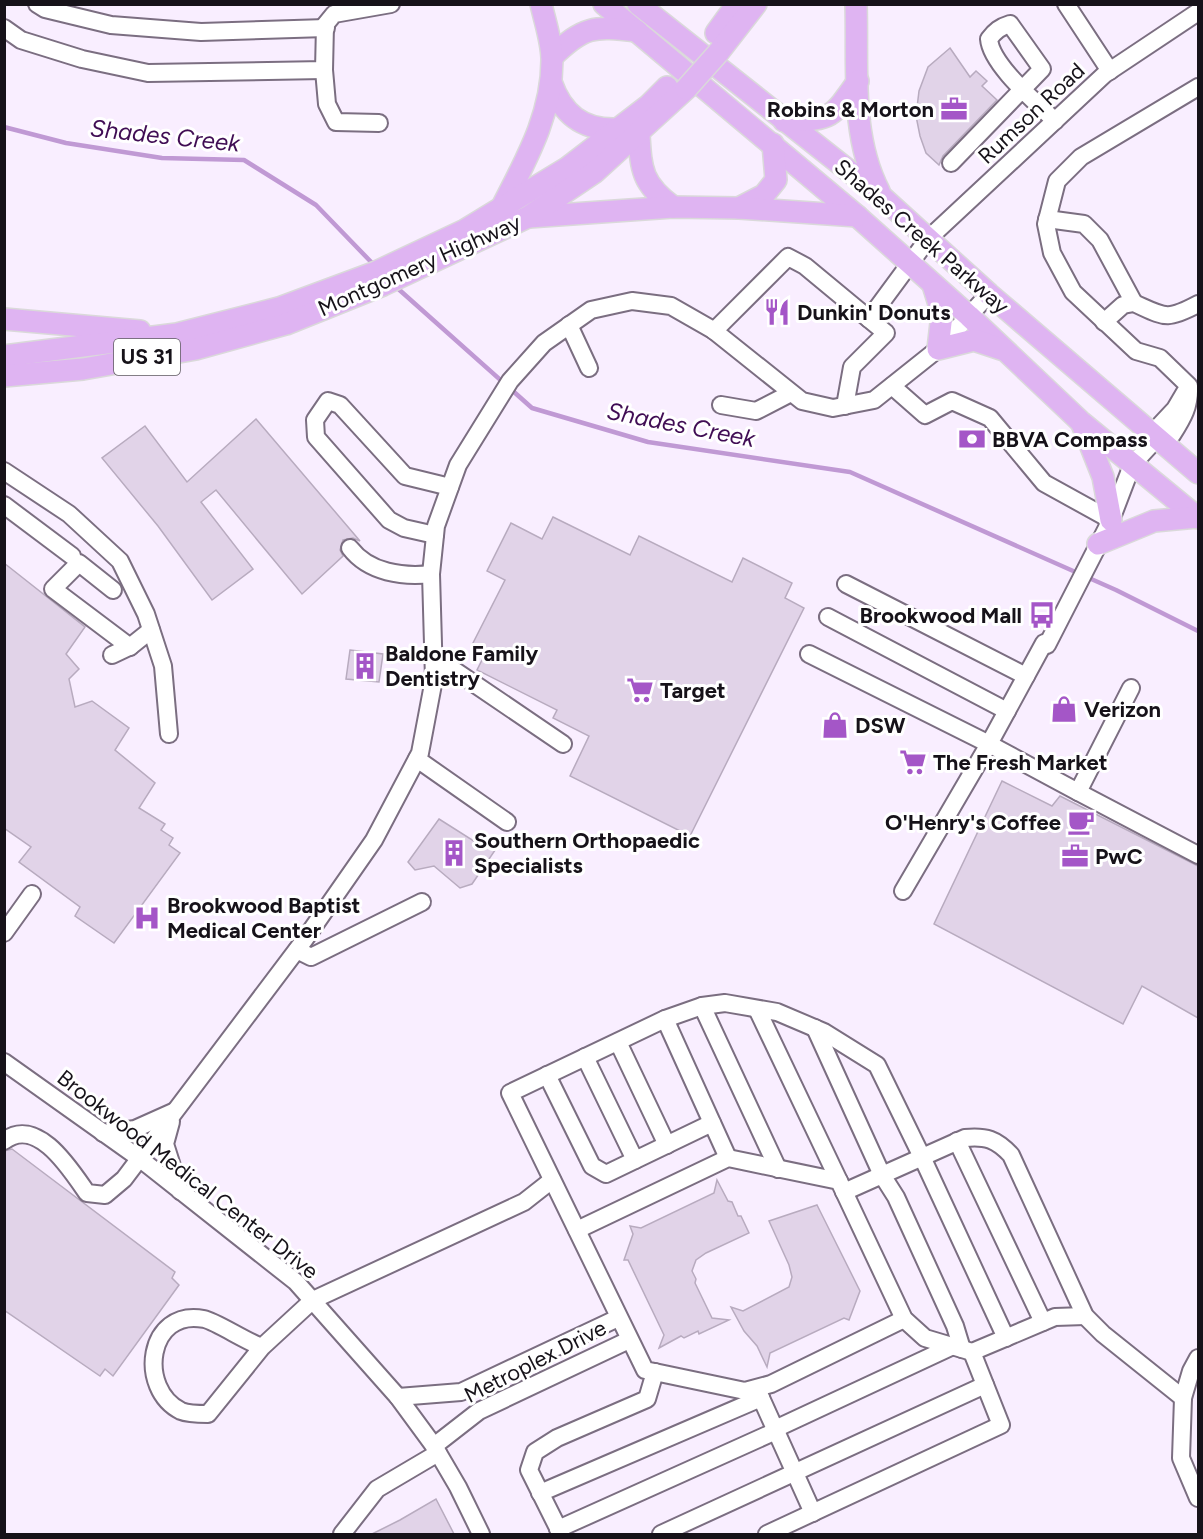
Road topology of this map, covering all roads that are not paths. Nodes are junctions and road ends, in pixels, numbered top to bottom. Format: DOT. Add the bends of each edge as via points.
graph roads {
  1 [pos="37,4"];
  2 [pos="391,4"];
  3 [pos="541,4"];
  4 [pos="604,4"];
  5 [pos="737,4"];
  6 [pos="756,4"];
  7 [pos="856,4"];
  8 [pos="1066,4"];
  9 [pos="639,5"];
  10 [pos="369,6"];
  11 [pos="1198,12"];
  12 [pos="328,16"];
  13 [pos="4,28"];
  14 [pos="637,32"];
  15 [pos="712,49"];
  16 [pos="552,57"];
  17 [pos="324,70"];
  18 [pos="1110,71"];
  19 [pos="680,78"];
  20 [pos="858,81"];
  21 [pos="551,82"];
  22 [pos="1198,87"];
  23 [pos="784,121"];
  24 [pos="1055,122"];
  25 [pos="380,123"];
  26 [pos="616,129"];
  27 [pos="639,135"];
  28 [pos="773,144"];
  29 [pos="951,163"];
  30 [pos="882,197"];
  31 [pos="503,205"];
  32 [pos="673,207"];
  33 [pos="739,208"];
  34 [pos="857,216"];
  35 [pos="528,217"];
  36 [pos="1047,219"];
  37 [pos="468,238"];
  38 [pos="928,239"];
  39 [pos="909,263"];
  40 [pos="933,285"];
  41 [pos="989,294"];
  42 [pos="1134,303"];
  43 [pos="1198,304"];
  44 [pos="283,316"];
  45 [pos="969,316"];
  46 [pos="4,319"];
  47 [pos="869,319"];
  48 [pos="1104,322"];
  49 [pos="569,326"];
  50 [pos="714,331"];
  51 [pos="177,334"];
  52 [pos="938,349"];
  53 [pos="1006,351"];
  54 [pos="4,356"];
  55 [pos="589,368"];
  56 [pos="4,376"];
  57 [pos="1194,382"];
  58 [pos="892,386"];
  59 [pos="791,393"];
  60 [pos="722,405"];
  61 [pos="845,406"];
  62 [pos="1080,421"];
  63 [pos="1156,439"];
  64 [pos="1132,465"];
  65 [pos="4,471"];
  66 [pos="1198,473"];
  67 [pos="450,487"];
  68 [pos="4,505"];
  69 [pos="1198,517"];
  70 [pos="1111,520"];
  71 [pos="435,535"];
  72 [pos="1098,544"];
  73 [pos="351,548"];
  74 [pos="72,556"];
  75 [pos="431,574"];
  76 [pos="846,584"];
  77 [pos="113,590"];
  78 [pos="828,617"];
  79 [pos="151,630"];
  80 [pos="130,647"];
  81 [pos="809,654"];
  82 [pos="112,655"];
  83 [pos="434,662"];
  84 [pos="1026,676"];
  85 [pos="1131,688"];
  86 [pos="1007,711"];
  87 [pos="169,734"];
  88 [pos="562,744"];
  89 [pos="989,744"];
  90 [pos="417,759"];
  91 [pos="1078,792"];
  92 [pos="507,822"];
  93 [pos="1198,855"];
  94 [pos="903,891"];
  95 [pos="32,894"];
  96 [pos="422,902"];
  97 [pos="4,933"];
  98 [pos="297,950"];
  99 [pos="702,1006"];
  100 [pos="757,1009"];
  101 [pos="665,1019"];
  102 [pos="814,1028"];
  103 [pos="618,1041"];
  104 [pos="585,1058"];
  105 [pos="4,1062"];
  106 [pos="547,1075"];
  107 [pos="174,1112"];
  108 [pos="712,1123"];
  109 [pos="103,1133"];
  110 [pos="4,1141"];
  111 [pos="957,1142"];
  112 [pos="667,1145"];
  113 [pos="922,1157"];
  114 [pos="139,1158"];
  115 [pos="728,1158"];
  116 [pos="635,1160"];
  117 [pos="778,1169"];
  118 [pos="882,1175"];
  119 [pos="552,1180"];
  120 [pos="841,1186"];
  121 [pos="180,1191"];
  122 [pos="577,1230"];
  123 [pos="313,1300"];
  124 [pos="1085,1316"];
  125 [pos="618,1318"];
  126 [pos="904,1319"];
  127 [pos="1043,1322"];
  128 [pos="1006,1338"];
  129 [pos="629,1340"];
  130 [pos="262,1347"];
  131 [pos="963,1349"];
  132 [pos="1198,1358"];
  133 [pos="655,1372"];
  134 [pos="985,1384"];
  135 [pos="759,1393"];
  136 [pos="398,1397"];
  137 [pos="1183,1398"];
  138 [pos="776,1430"];
  139 [pos="436,1450"];
  140 [pos="794,1472"];
  141 [pos="540,1493"];
  142 [pos="1198,1498"];
  143 [pos="813,1513"];
  144 [pos="560,1532"];
  145 [pos="342,1534"];
  146 [pos="481,1534"];
  147 [pos="661,1534"];
  148 [pos="767,1534"];
  1 -- 12 [label="street" via="111,25 201,32"];
  2 -- 10 [label="street"];
  3 -- 16 [label="main road"];
  4 -- 14 [label="main road"];
  5 -- 15 [label="main road, Montgomery Highway / US 31"];
  6 -- 15 [label="main road, Montgomery Highway / US 31"];
  7 -- 20 [label="main road"];
  8 -- 18 [label="street"];
  9 -- 23 [label="main road, Shades Creek Parkway"];
  10 -- 12 [label="street"];
  11 -- 18 [label="street, Rumson Road"];
  12 -- 17 [label="street"];
  13 -- 17 [label="street" via="21,40 82,59 148,73"];
  14 -- 16 [label="main road" via="601,27 574,36"];
  14 -- 19 [label="main road"];
  15 -- 19 [label="main road, Montgomery Highway / US 31"];
  16 -- 21 [label="main road"];
  17 -- 25 [label="street" via="327,104 336,122"];
  18 -- 24 [label="street, Rumson Road"];
  19 -- 26 [label="main road, Montgomery Highway / US 31"];
  19 -- 27 [label="main road, Montgomery Highway / US 31"];
  19 -- 28 [label="main road, Shades Creek Parkway"];
  20 -- 23 [label="main road" via="824,120"];
  20 -- 30 [label="main road" via="861,141 867,169"];
  21 -- 26 [label="main road" via="561,103 579,121 599,129"];
  21 -- 31 [label="main road" via="538,138"];
  22 -- 36 [label="street" via="1081,157 1057,181"];
  23 -- 30 [label="main road, Shades Creek Parkway"];
  24 -- 29 [label="street" via="1024,90"];
  24 -- 38 [label="street, Rumson Road"];
  26 -- 31 [label="main road, Montgomery Highway / US 31" via="567,168"];
  27 -- 32 [label="main road" via="642,171 658,196"];
  27 -- 35 [label="main road, Montgomery Highway / US 31" via="595,172"];
  28 -- 33 [label="main road" via="776,180 764,195"];
  28 -- 34 [label="main road, Shades Creek Parkway"];
  30 -- 38 [label="main road, Shades Creek Parkway"];
  31 -- 37 [label="main road, Montgomery Highway / US 31"];
  32 -- 33 [label="main road"];
  32 -- 35 [label="main road"];
  33 -- 34 [label="main road"];
  34 -- 39 [label="main road, Shades Creek Parkway"];
  35 -- 37 [label="main road, Montgomery Highway / US 31"];
  36 -- 42 [label="street" via="1084,224 1100,240"];
  36 -- 48 [label="street" via="1052,253 1073,292"];
  37 -- 44 [label="main road, Montgomery Highway / US 31" via="383,285"];
  38 -- 39 [label="street, Rumson Road"];
  38 -- 41 [label="main road, Shades Creek Parkway"];
  39 -- 40 [label="main road, Shades Creek Parkway"];
  39 -- 47 [label="street, Rumson Road"];
  40 -- 45 [label="main road, Shades Creek Parkway"];
  40 -- 52 [label="main road" via="942,314"];
  41 -- 45 [label="street"];
  41 -- 63 [label="main road, Shades Creek Parkway"];
  42 -- 43 [label="street" via="1158,316 1183,312"];
  42 -- 48 [label="street" via="1123,306"];
  44 -- 51 [label="main road, Montgomery Highway / US 31"];
  44 -- 56 [label="main road, Montgomery Highway / US 31" via="196,349 83,369"];
  45 -- 52 [label="street"];
  45 -- 53 [label="main road, Shades Creek Parkway"];
  46 -- 51 [label="main road"];
  47 -- 50 [label="street" via="805,266 788,257"];
  47 -- 61 [label="street" via="886,333 852,367"];
  48 -- 57 [label="street" via="1136,351 1160,358"];
  49 -- 50 [label="street" via="591,310 632,301 671,306"];
  49 -- 55 [label="street"];
  49 -- 67 [label="street" via="544,343 508,384 458,465"];
  50 -- 59 [label="street"];
  51 -- 54 [label="main road, Montgomery Highway / US 31"];
  52 -- 53 [label="main road" via="974,340"];
  52 -- 58 [label="street"];
  53 -- 62 [label="main road, Shades Creek Parkway"];
  57 -- 63 [label="street" via="1190,402 1172,435"];
  58 -- 61 [label="street" via="874,400"];
  58 -- 70 [label="street" via="925,415 952,401 990,418 1044,483"];
  59 -- 60 [label="street" via="756,411"];
  59 -- 61 [label="street" via="802,401 833,408"];
  62 -- 64 [label="main road, Shades Creek Parkway"];
  62 -- 70 [label="main road" via="1103,477"];
  63 -- 64 [label="street"];
  63 -- 66 [label="main road, Shades Creek Parkway"];
  64 -- 69 [label="main road, Shades Creek Parkway"];
  64 -- 70 [label="street"];
  65 -- 79 [label="street" via="69,514 120,561"];
  67 -- 71 [label="street"];
  67 -- 71 [label="street" via="405,476 340,405 328,401 315,420 316,437 389,520"];
  68 -- 74 [label="street"];
  69 -- 72 [label="main road" via="1150,522"];
  70 -- 72 [label="street"];
  71 -- 75 [label="street"];
  72 -- 84 [label="street" via="1060,620"];
  73 -- 75 [label="street" via="372,566 392,573"];
  75 -- 83 [label="street"];
  76 -- 84 [label="street"];
  77 -- 80 [label="street" via="79,563 53,589"];
  78 -- 86 [label="street"];
  79 -- 80 [label="street"];
  79 -- 87 [label="street" via="163,666"];
  80 -- 82 [label="street"];
  81 -- 89 [label="street"];
  83 -- 88 [label="street" via="454,670"];
  83 -- 90 [label="street"];
  84 -- 86 [label="street"];
  85 -- 91 [label="street"];
  86 -- 89 [label="street"];
  89 -- 91 [label="street"];
  89 -- 94 [label="street"];
  90 -- 92 [label="street"];
  90 -- 98 [label="street" via="374,840"];
  91 -- 93 [label="street"];
  95 -- 97 [label="street"];
  96 -- 98 [label="street" via="319,954 311,957"];
  98 -- 107 [label="street"];
  99 -- 100 [label="street" via="725,1003"];
  99 -- 101 [label="street"];
  99 -- 117 [label="street"];
  100 -- 102 [label="street" via="777,1012"];
  100 -- 120 [label="street"];
  101 -- 103 [label="street"];
  101 -- 108 [label="street"];
  102 -- 113 [label="street" via="877,1065"];
  102 -- 118 [label="street"];
  103 -- 104 [label="street"];
  103 -- 112 [label="street"];
  104 -- 106 [label="street"];
  104 -- 116 [label="street"];
  105 -- 109 [label="street, Brookwood Medical Center Drive"];
  106 -- 116 [label="street" via="592,1166 606,1174"];
  106 -- 119 [label="street" via="510,1092"];
  107 -- 109 [label="street" via="135,1129"];
  107 -- 114 [label="street"];
  107 -- 121 [label="street" via="165,1144"];
  108 -- 112 [label="street"];
  108 -- 115 [label="street"];
  109 -- 114 [label="street, Brookwood Medical Center Drive"];
  110 -- 114 [label="street" via="25,1133 40,1137 87,1193 105,1195 124,1179"];
  111 -- 113 [label="street"];
  111 -- 124 [label="street" via="983,1136 998,1141 1011,1155"];
  111 -- 127 [label="street"];
  112 -- 116 [label="street"];
  113 -- 118 [label="street"];
  113 -- 128 [label="street"];
  114 -- 121 [label="street, Brookwood Medical Center Drive"];
  115 -- 117 [label="street"];
  115 -- 122 [label="street"];
  117 -- 120 [label="street"];
  118 -- 120 [label="street"];
  118 -- 131 [label="street" via="896,1197"];
  119 -- 122 [label="street"];
  119 -- 123 [label="street" via="524,1202"];
  120 -- 126 [label="street"];
  121 -- 123 [label="street, Brookwood Medical Center Drive" via="296,1282"];
  122 -- 125 [label="street"];
  123 -- 130 [label="street"];
  123 -- 136 [label="street, Brookwood Medical Center Drive"];
  124 -- 127 [label="street" via="1055,1317"];
  124 -- 137 [label="street"];
  125 -- 129 [label="street"];
  125 -- 136 [label="street, Metroplex Drive" via="461,1392"];
  126 -- 131 [label="street" via="925,1338"];
  126 -- 135 [label="street"];
  127 -- 128 [label="street"];
  128 -- 131 [label="street"];
  129 -- 133 [label="street" via="645,1370"];
  129 -- 139 [label="street, Metroplex Drive" via="479,1411"];
  130 -- 130 [label="street" via="208,1414 181,1411 168,1401 152,1357 157,1340 172,1325 187,1319 205,1319"];
  131 -- 134 [label="street"];
  131 -- 138 [label="street"];
  132 -- 137 [label="street"];
  133 -- 135 [label="street"];
  133 -- 141 [label="street" via="647,1399 557,1438 535,1452 529,1470"];
  134 -- 140 [label="street"];
  134 -- 143 [label="street" via="1001,1425"];
  135 -- 138 [label="street"];
  135 -- 141 [label="street"];
  136 -- 139 [label="street, Brookwood Medical Center Drive"];
  137 -- 142 [label="street" via="1181,1458"];
  138 -- 140 [label="street"];
  138 -- 144 [label="street"];
  139 -- 145 [label="street, Metroplex Drive" via="377,1489"];
  139 -- 146 [label="street, Brookwood Medical Center Drive"];
  140 -- 143 [label="street"];
  140 -- 147 [label="street"];
  141 -- 144 [label="street"];
  143 -- 148 [label="street"];
}
